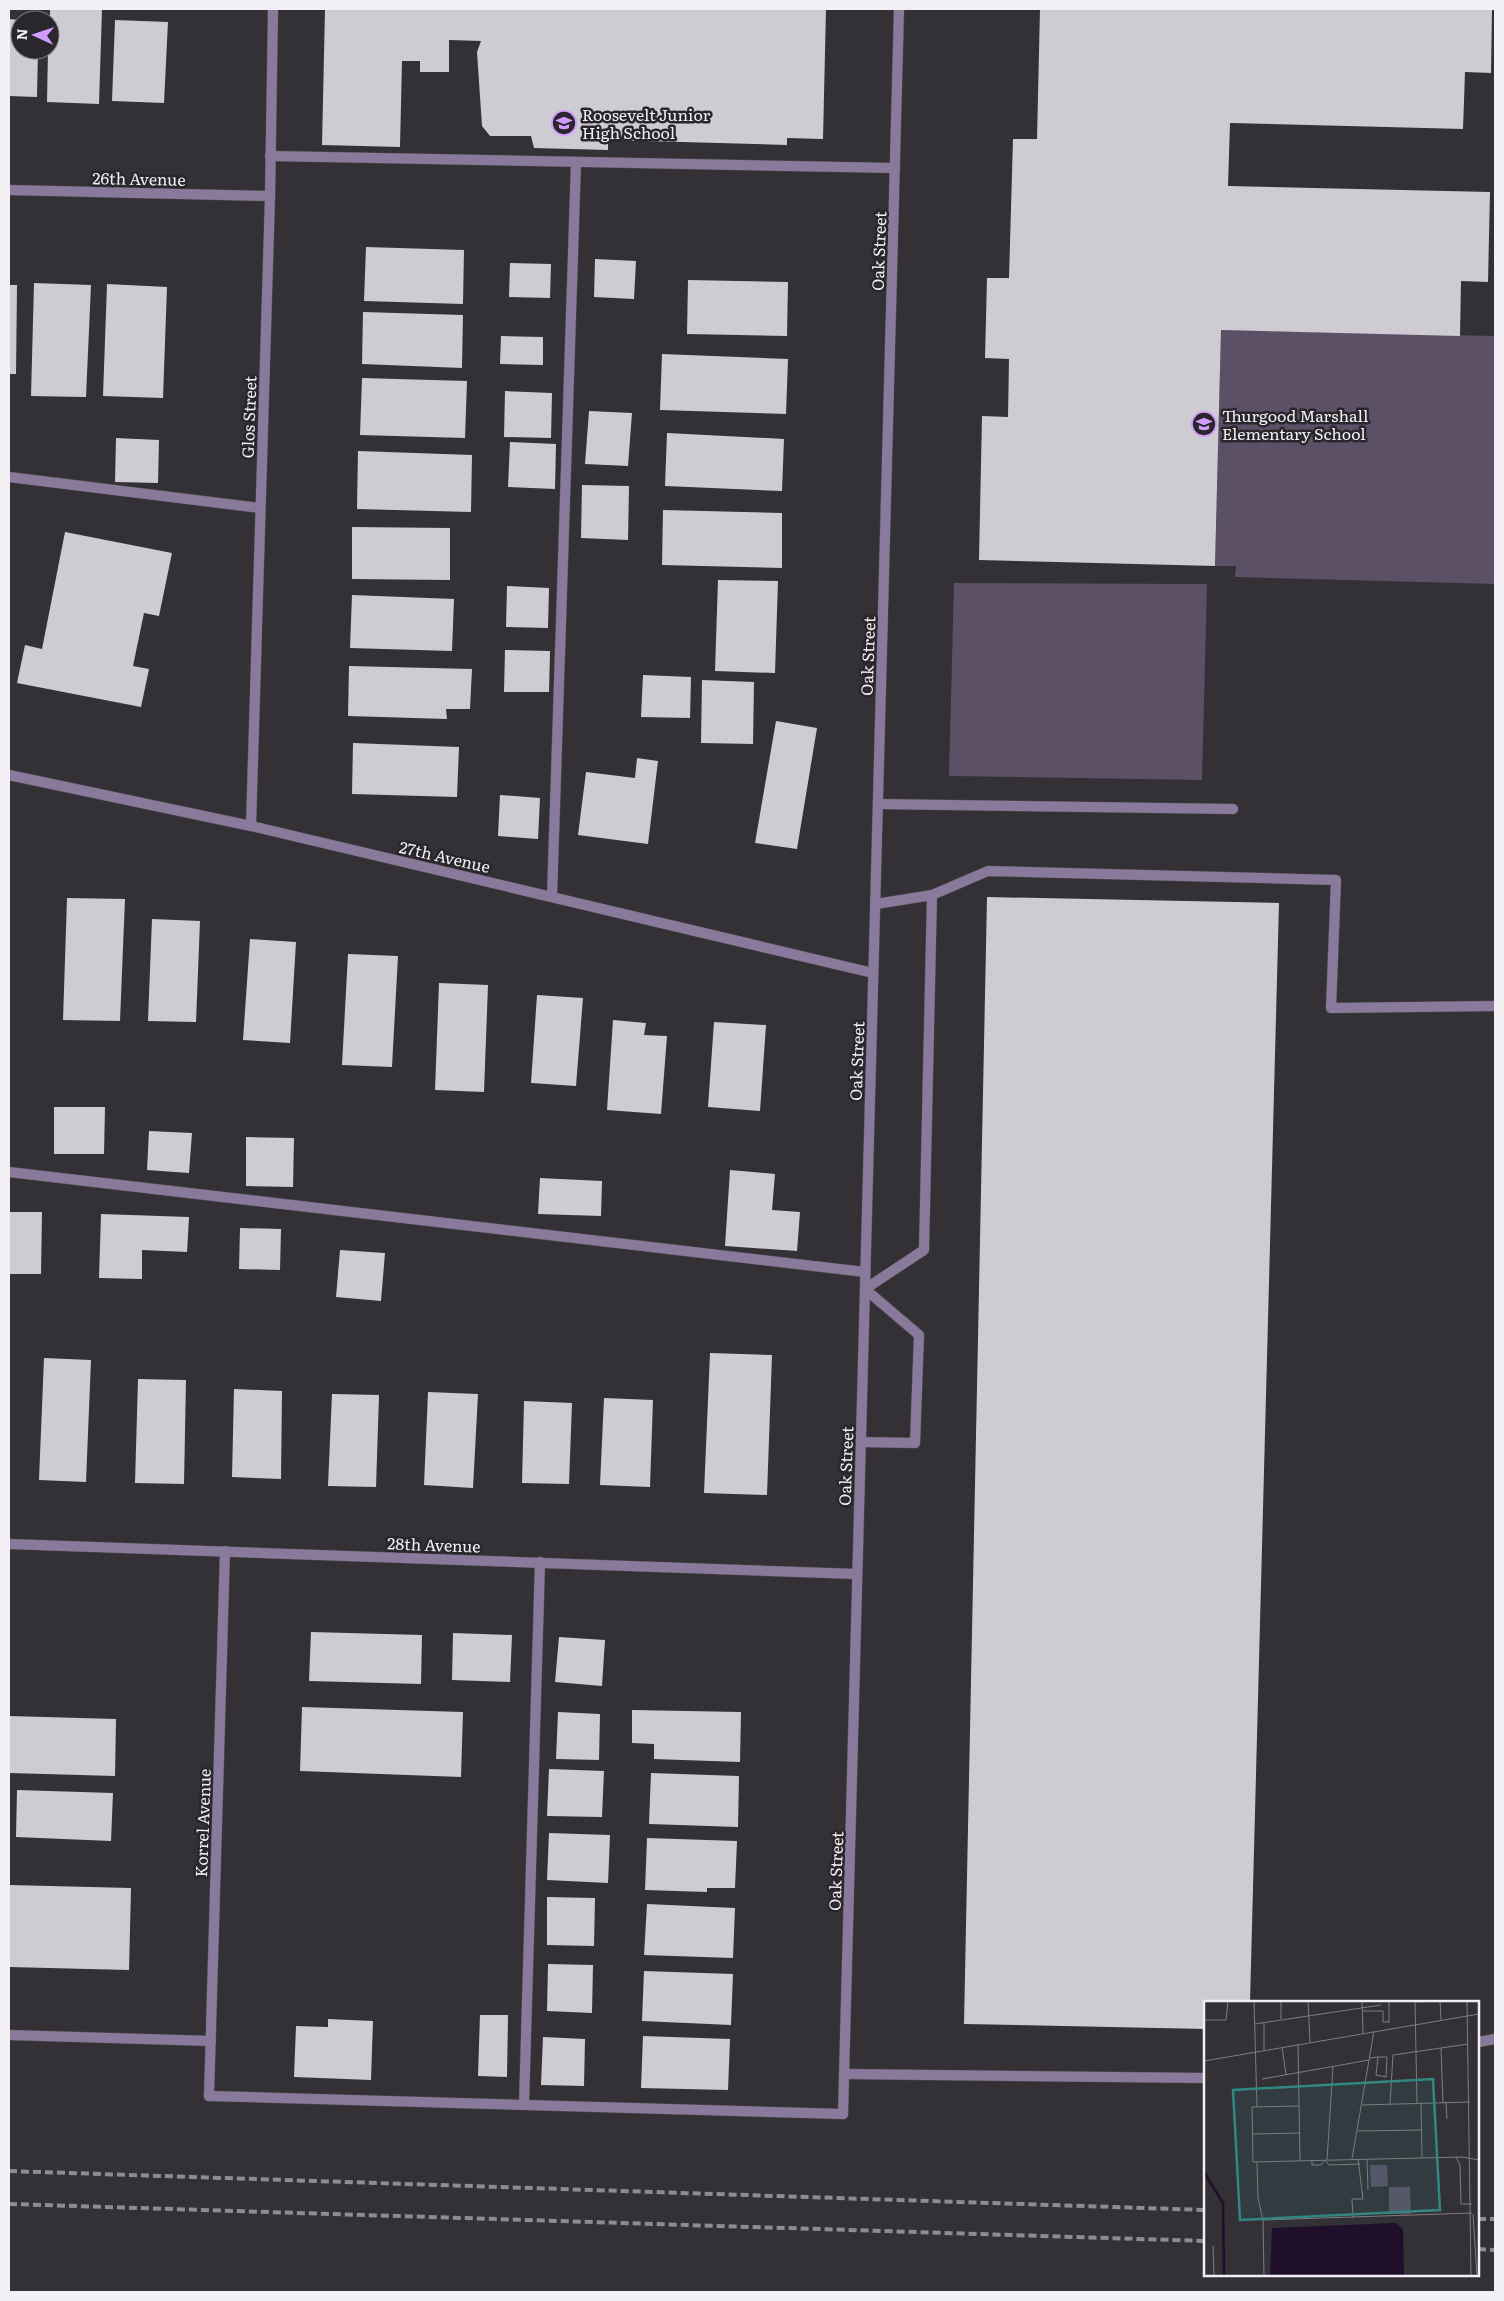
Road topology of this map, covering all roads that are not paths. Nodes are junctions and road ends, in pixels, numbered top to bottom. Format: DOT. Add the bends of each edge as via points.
graph roads {
  1 [pos="273,9"];
  2 [pos="899,9"];
  3 [pos="270,156"];
  4 [pos="576,162"];
  5 [pos="895,168"];
  6 [pos="9,190"];
  7 [pos="270,196"];
  8 [pos="9,477"];
  9 [pos="260,508"];
  10 [pos="9,775"];
  11 [pos="878,804"];
  12 [pos="1233,809"];
  13 [pos="251,826"];
  14 [pos="932,895"];
  15 [pos="552,897"];
  16 [pos="876,904"];
  17 [pos="873,973"];
  18 [pos="1495,1006"];
  19 [pos="9,1172"];
  20 [pos="865,1272"];
  21 [pos="865,1289"];
  22 [pos="861,1442"];
  23 [pos="9,1544"];
  24 [pos="225,1551"];
  25 [pos="540,1562"];
  26 [pos="857,1574"];
  27 [pos="9,2034"];
  28 [pos="1495,2040"];
  29 [pos="211,2041"];
  30 [pos="1479,2042"];
  31 [pos="844,2074"];
  32 [pos="1204,2078"];
  33 [pos="524,2104"];
  1 -- 3 [label="street, Glos Street"];
  2 -- 5 [label="street, Oak Street"];
  3 -- 4 [label="street"];
  3 -- 7 [label="street, Glos Street"];
  4 -- 5 [label="street"];
  4 -- 15 [label="street"];
  5 -- 11 [label="street, Oak Street"];
  6 -- 7 [label="street, 26th Avenue"];
  7 -- 9 [label="street, Glos Street"];
  8 -- 9 [label="street"];
  9 -- 13 [label="street, Glos Street"];
  10 -- 13 [label="street, 27th Avenue"];
  11 -- 12 [label="street"];
  11 -- 16 [label="street, Oak Street"];
  13 -- 15 [label="street, 27th Avenue"];
  14 -- 16 [label="street"];
  14 -- 18 [label="street" via="988,871 1336,880 1331,1008"];
  14 -- 21 [label="street" via="924,1250"];
  15 -- 17 [label="street, 27th Avenue"];
  16 -- 17 [label="street, Oak Street"];
  17 -- 20 [label="street, Oak Street"];
  19 -- 20 [label="street"];
  20 -- 21 [label="street, Oak Street"];
  21 -- 22 [label="street, Oak Street"];
  21 -- 22 [label="street" via="919,1335 915,1442"];
  22 -- 26 [label="street, Oak Street"];
  23 -- 24 [label="street, 28th Avenue"];
  24 -- 25 [label="street, 28th Avenue"];
  24 -- 29 [label="street, Korrel Avenue"];
  25 -- 26 [label="street, 28th Avenue"];
  25 -- 33 [label="street"];
  26 -- 31 [label="street, Oak Street"];
  27 -- 29 [label="street"];
  28 -- 30 [label="street"];
  29 -- 33 [label="street, Korrel Avenue" via="210,2096"];
  31 -- 32 [label="street"];
  31 -- 33 [label="street, Oak Street" via="843,2114"];
}
